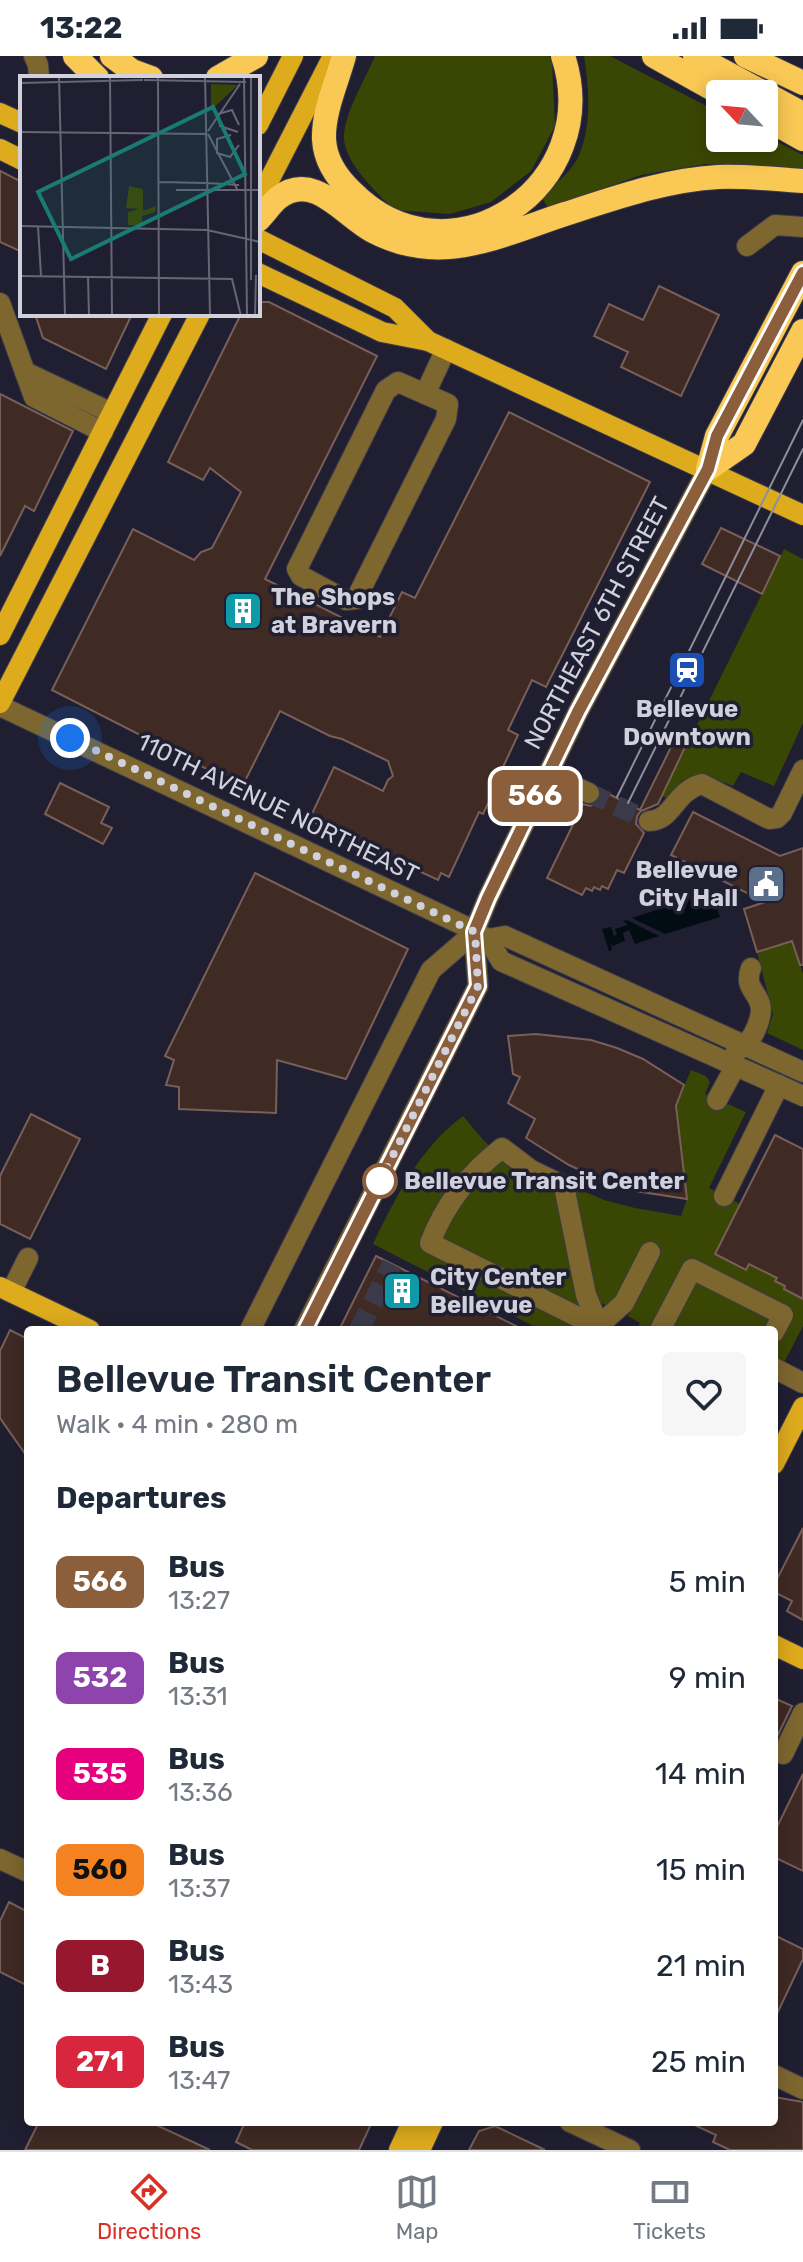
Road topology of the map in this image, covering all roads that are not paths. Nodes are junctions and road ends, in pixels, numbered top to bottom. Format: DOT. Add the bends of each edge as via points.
graph roads {
  1 [pos="34,56"];
  2 [pos="75,56"];
  3 [pos="112,56"];
  4 [pos="256,56"];
  5 [pos="293,56"];
  6 [pos="333,56"];
  7 [pos="344,56"];
  8 [pos="563,56"];
  9 [pos="654,56"];
  10 [pos="695,56"];
  11 [pos="746,56"];
  12 [pos="39,76"];
  13 [pos="95,76"];
  14 [pos="146,76"];
  15 [pos="221,76"];
  16 [pos="803,83"];
  17 [pos="706,85"];
  18 [pos="0,113"];
  19 [pos="803,114"];
  20 [pos="260,121"];
  21 [pos="20,122"];
  22 [pos="778,125"];
  23 [pos="803,139"];
  24 [pos="0,149"];
  25 [pos="20,159"];
  26 [pos="803,181"];
  27 [pos="260,198"];
  28 [pos="260,218"];
  29 [pos="803,227"];
  30 [pos="260,240"];
  31 [pos="747,246"];
  32 [pos="260,275"];
  33 [pos="802,275"];
  34 [pos="2,308"];
  35 [pos="161,316"];
  36 [pos="199,316"];
  37 [pos="803,331"];
  38 [pos="437,345"];
  39 [pos="425,394"];
  40 [pos="108,423"];
  41 [pos="708,469"];
  42 [pos="803,515"];
  43 [pos="0,635"];
  44 [pos="0,704"];
  45 [pos="803,770"];
  46 [pos="547,774"];
  47 [pos="589,793"];
  48 [pos="649,821"];
  49 [pos="479,934"];
  50 [pos="749,962"];
  51 [pos="747,1046"];
  52 [pos="695,1047"];
  53 [pos="736,1065"];
  54 [pos="803,1072"];
  55 [pos="779,1085"];
  56 [pos="803,1096"];
  57 [pos="717,1100"];
  58 [pos="724,1196"];
  59 [pos="650,1252"];
  60 [pos="28,1258"];
  61 [pos="3,1289"];
  62 [pos="82,1326"];
  63 [pos="252,1326"];
  64 [pos="306,1326"];
  65 [pos="594,1326"];
  66 [pos="599,1326"];
  67 [pos="603,1326"];
  68 [pos="662,1326"];
  69 [pos="777,1326"];
  70 [pos="778,1370"];
  71 [pos="803,1383"];
  72 [pos="803,1407"];
  73 [pos="778,1449"];
  74 [pos="778,1647"];
  75 [pos="803,1659"];
  76 [pos="803,1713"];
  77 [pos="783,1754"];
  78 [pos="0,1859"];
  79 [pos="24,1870"];
  80 [pos="778,2077"];
  81 [pos="803,2089"];
  82 [pos="410,2126"];
  83 [pos="431,2126"];
  84 [pos="579,2126"];
  85 [pos="399,2150"];
  86 [pos="420,2150"];
  87 [pos="630,2150"];
  1 -- 12 [label="street"];
  2 -- 13 [label="highway"];
  3 -- 14 [label="highway"];
  4 -- 15 [label="highway"];
  5 -- 20 [label="main road"];
  6 -- 27 [label="main road"];
  7 -- 8 [label="highway" via="325,124 331,166 359,199 385,217 414,227 450,230 509,212 533,194 553,168 570,121"];
  9 -- 17 [label="highway"];
  10 -- 19 [label="highway"];
  11 -- 16 [label="highway"];
  18 -- 21 [label="main road"];
  22 -- 23 [label="highway"];
  24 -- 25 [label="main road"];
  26 -- 28 [label="highway" via="743,177 673,183 446,247 389,238 357,221 329,197 308,189 279,197"];
  29 -- 31 [label="street" via="775,225"];
  30 -- 38 [label="main road" via="395,308"];
  32 -- 38 [label="main road" via="382,332"];
  33 -- 41 [label="highway" via="717,436"];
  34 -- 40 [label="street" via="25,372"];
  35 -- 40 [label="main road"];
  36 -- 44 [label="main road"];
  37 -- 41 [label="highway" via="744,444"];
  38 -- 39 [label="street"];
  38 -- 41 [label="main road"];
  39 -- 39 [label="street" via="398,382 386,390 297,569 346,600 356,599 446,419 448,404"];
  40 -- 43 [label="main road"];
  41 -- 42 [label="main road"];
  41 -- 46 [label="street, NORTHEAST 6TH STREET"];
  44 -- 49 [label="street, 110TH AVENUE NORTHEAST"];
  45 -- 48 [label="street" via="777,818 769,819 702,784 690,787 663,817"];
  46 -- 47 [label="street"];
  46 -- 49 [label="street, NORTHEAST 6TH STREET"];
  49 -- 51 [label="street, 110TH AVENUE NORTHEAST" via="505,936"];
  49 -- 52 [label="street, 110TH AVENUE NORTHEAST" via="501,961"];
  49 -- 63 [label="street, NORTHEAST 6TH STREET" via="431,970"];
  49 -- 64 [label="street, NORTHEAST 6TH STREET" via="478,986"];
  50 -- 51 [label="street" via="748,976 760,998 762,1018"];
  51 -- 52 [label="street" via="735,1051 709,1041"];
  51 -- 54 [label="street, 110TH AVENUE NORTHEAST"];
  52 -- 53 [label="street, 110TH AVENUE NORTHEAST"];
  53 -- 55 [label="street, 110TH AVENUE NORTHEAST"];
  53 -- 57 [label="street"];
  55 -- 56 [label="street, 110TH AVENUE NORTHEAST"];
  55 -- 58 [label="street"];
  59 -- 67 [label="street" via="624,1303"];
  60 -- 61 [label="street"];
  61 -- 62 [label="main road"];
  65 -- 66 [label="street" via="430,1243 453,1197 502,1148 564,1186 586,1295"];
  68 -- 69 [label="street" via="692,1269 783,1315"];
  70 -- 71 [label="street"];
  72 -- 73 [label="main road"];
  74 -- 75 [label="main road"];
  76 -- 77 [label="street"];
  78 -- 79 [label="street"];
  80 -- 81 [label="street"];
  82 -- 85 [label="main road"];
  83 -- 86 [label="main road"];
  84 -- 87 [label="street"];
}
